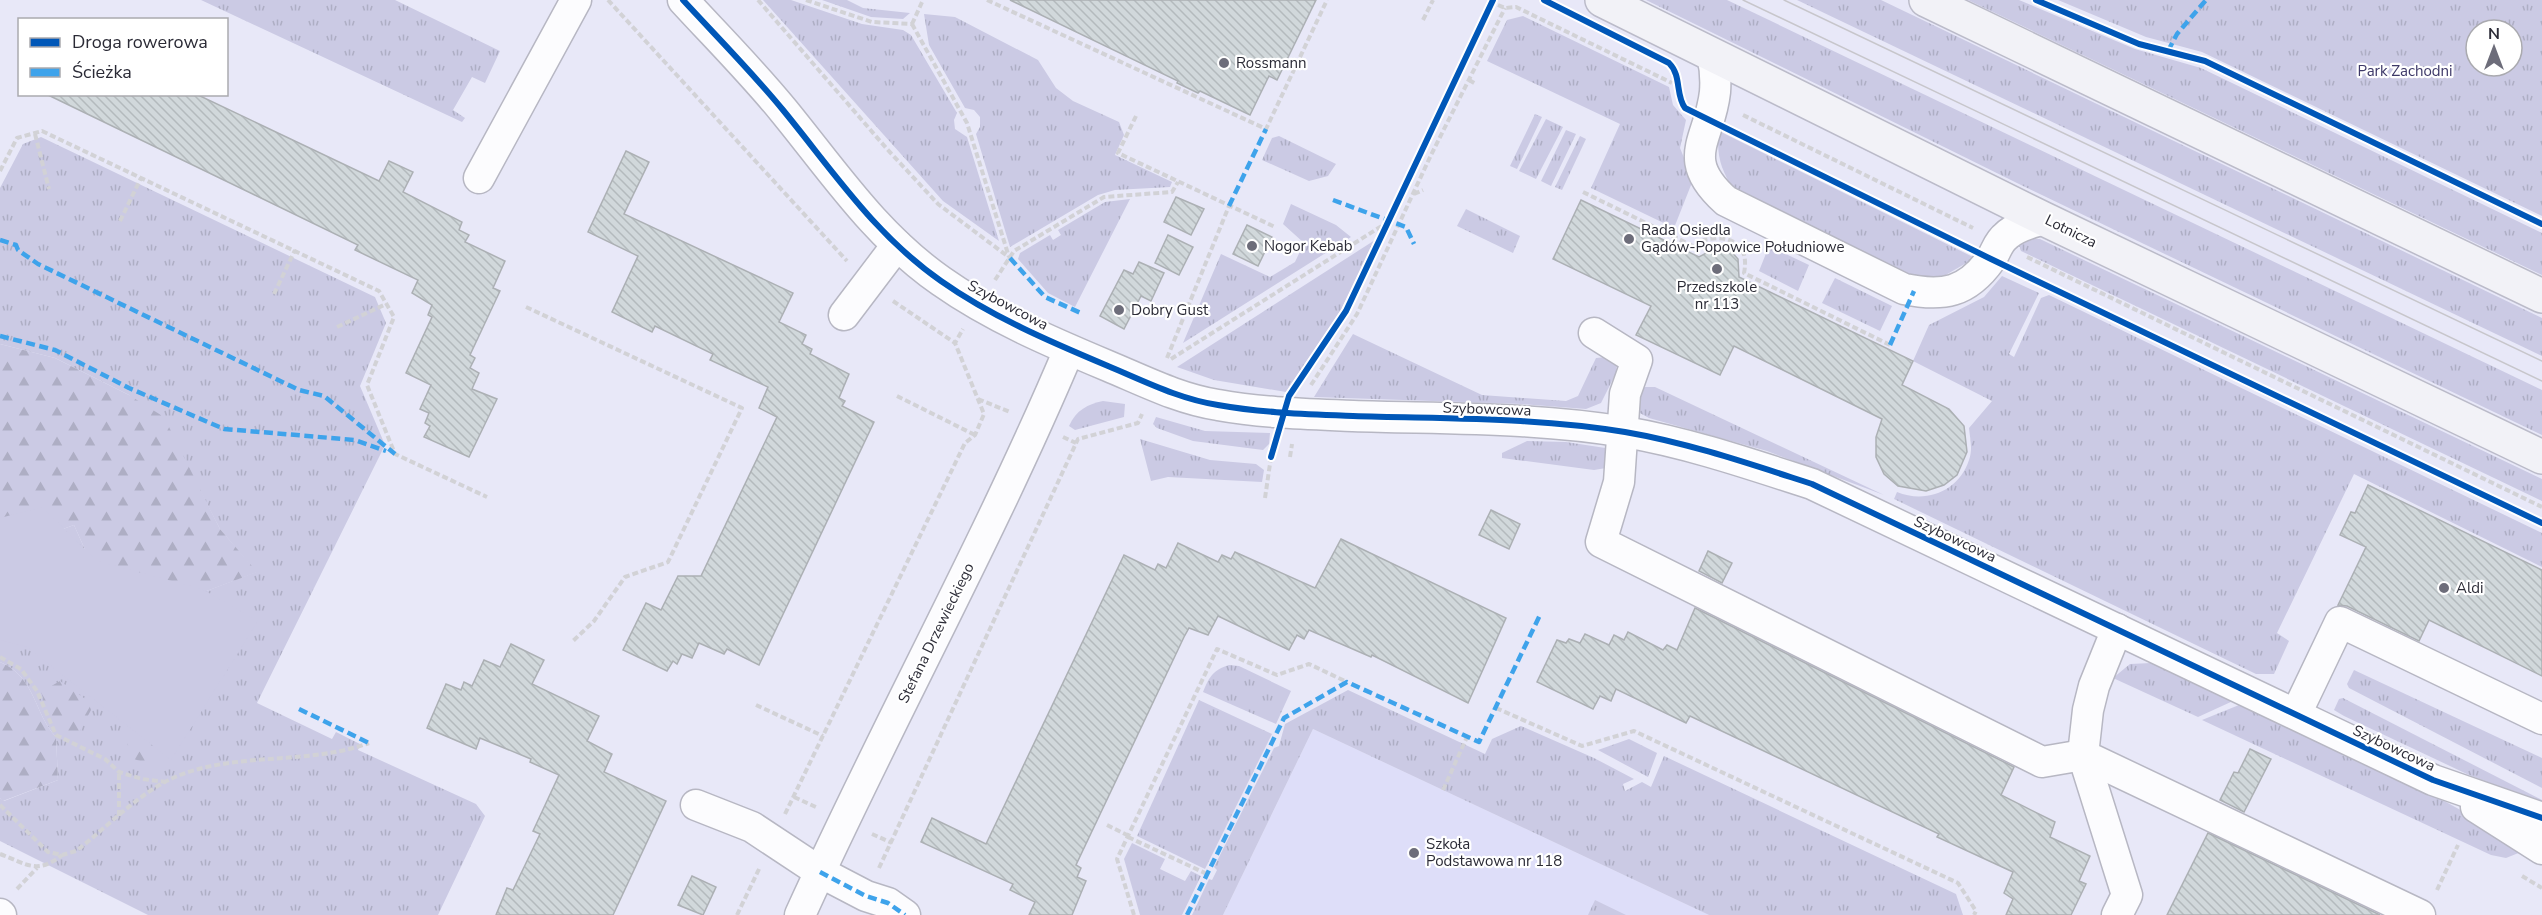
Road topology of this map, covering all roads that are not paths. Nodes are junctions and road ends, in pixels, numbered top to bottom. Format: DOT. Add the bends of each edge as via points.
graph roads {
  1 [pos="576,0"];
  2 [pos="683,0"];
  3 [pos="1602,0"];
  4 [pos="1926,0"];
  5 [pos="1712,55"];
  6 [pos="479,178"];
  7 [pos="2044,219"];
  8 [pos="897,245"];
  9 [pos="2542,296"];
  10 [pos="844,315"];
  11 [pos="1594,333"];
  12 [pos="1069,350"];
  13 [pos="1624,432"];
  14 [pos="2542,457"];
  15 [pos="2117,629"];
  16 [pos="2296,714"];
  17 [pos="2542,719"];
  18 [pos="2083,755"];
  19 [pos="2433,780"];
  20 [pos="696,806"];
  21 [pos="2542,818"];
  22 [pos="2542,849"];
  23 [pos="820,872"];
  24 [pos="2427,905"];
  25 [pos="800,915"];
  26 [pos="905,915"];
  27 [pos="2117,915"];
  1 -- 6 [label="street"];
  2 -- 8 [label="street, Szybowcowa" via="782,109 851,199"];
  3 -- 5 [label="main road, Lotnicza"];
  4 -- 9 [label="main road"];
  5 -- 7 [label="main road, Lotnicza"];
  5 -- 7 [label="street" via="1715,92 1699,149 1705,176 1726,201 1905,289 1927,294 1962,287 1975,278 2007,234"];
  7 -- 14 [label="main road, Lotnicza"];
  8 -- 10 [label="street"];
  8 -- 12 [label="street, Szybowcowa" via="979,305"];
  11 -- 13 [label="street" via="1637,360 1625,394"];
  12 -- 13 [label="street, Szybowcowa" via="1185,398 1215,405 1284,413 1538,422"];
  12 -- 23 [label="street, Stefana Drzewieckiego" via="1027,448"];
  13 -- 15 [label="street, Szybowcowa" via="1717,453 1812,484"];
  13 -- 18 [label="street" via="1619,482 1601,542 2042,762"];
  15 -- 16 [label="street, Szybowcowa"];
  15 -- 18 [label="street" via="2094,686"];
  16 -- 17 [label="street" via="2340,622"];
  16 -- 19 [label="street, Szybowcowa"];
  18 -- 24 [label="street"];
  18 -- 27 [label="street" via="2127,895"];
  19 -- 21 [label="street, Szybowcowa"];
  19 -- 22 [label="street, Szybowcowa"];
  20 -- 23 [label="street" via="752,827"];
  23 -- 25 [label="street, Stefana Drzewieckiego"];
  23 -- 26 [label="street" via="888,903"];
}
